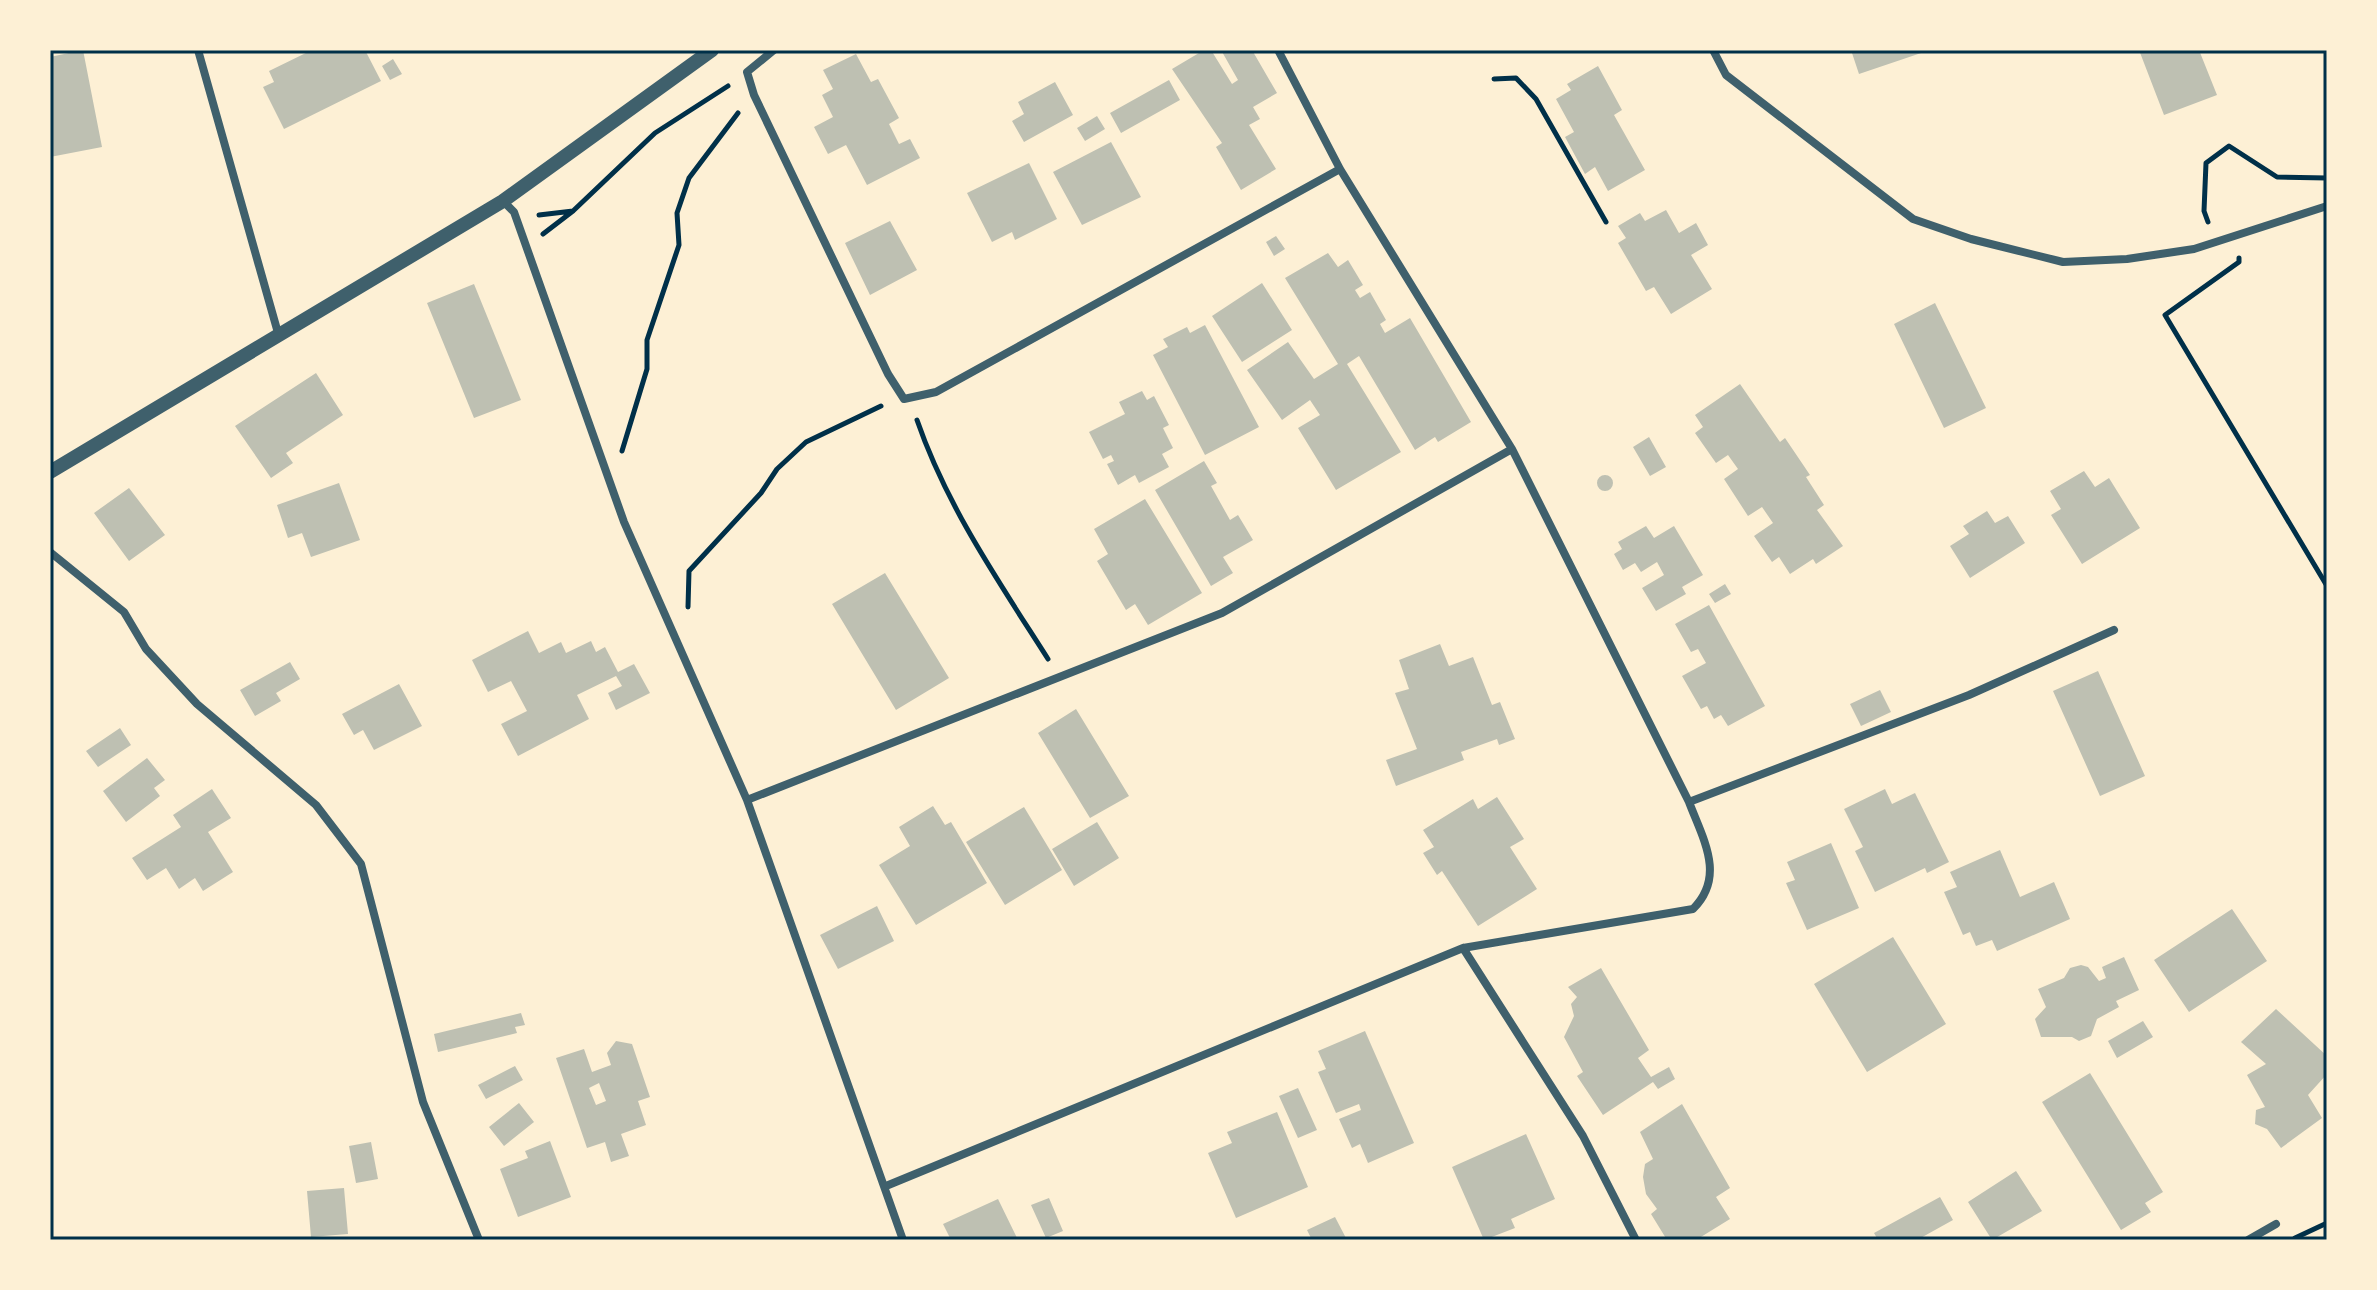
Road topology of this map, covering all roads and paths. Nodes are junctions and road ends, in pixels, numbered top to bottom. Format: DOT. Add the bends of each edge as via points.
graph roads {
  1 [pos="198,50"];
  2 [pos="712,50"];
  3 [pos="774,50"];
  4 [pos="1278,50"];
  5 [pos="1713,50"];
  6 [pos="747,72"];
  7 [pos="1494,79"];
  8 [pos="754,95"];
  9 [pos="1340,169"];
  10 [pos="2327,178"];
  11 [pos="503,201"];
  12 [pos="2327,206"];
  13 [pos="573,211"];
  14 [pos="514,212"];
  15 [pos="1606,222"];
  16 [pos="2238,235"];
  17 [pos="2216,242"];
  18 [pos="526,248"];
  19 [pos="278,333"];
  20 [pos="899,396"];
  21 [pos="910,399"];
  22 [pos="1512,449"];
  23 [pos="605,469"];
  24 [pos="50,472"];
  25 [pos="50,552"];
  26 [pos="2327,586"];
  27 [pos="668,627"];
  28 [pos="2114,630"];
  29 [pos="1060,677"];
  30 [pos="747,800"];
  31 [pos="1689,802"];
  32 [pos="1463,948"];
  33 [pos="886,1186"];
  34 [pos="2327,1223"];
  35 [pos="2276,1224"];
  36 [pos="479,1240"];
  37 [pos="903,1240"];
  38 [pos="1636,1240"];
  39 [pos="2248,1240"];
  40 [pos="2290,1240"];
  1 -- 19 [label="street"];
  2 -- 11 [label="street"];
  3 -- 6 [label="street"];
  4 -- 9 [label="street"];
  5 -- 17 [label="street" via="1726,75 1913,219 2063,262 2127,259"];
  6 -- 8 [label="street"];
  6 -- 13 [label="path" via="655,133"];
  7 -- 15 [label="path" via="1516,78 1536,99"];
  8 -- 20 [label="street"];
  8 -- 23 [label="path" via="689,178 677,213 679,245 647,340 647,369 626,447"];
  9 -- 21 [label="street" via="936,392"];
  9 -- 22 [label="street"];
  10 -- 17 [label="path" via="2277,177 2229,146 2206,163 2204,211"];
  11 -- 14 [label="street"];
  11 -- 19 [label="street"];
  12 -- 16 [label="street"];
  13 -- 14 [label="path"];
  13 -- 18 [label="path"];
  14 -- 18 [label="street"];
  16 -- 17 [label="street"];
  16 -- 26 [label="path" via="2239,262 2165,315"];
  18 -- 23 [label="street"];
  19 -- 24 [label="street"];
  20 -- 21 [label="street"];
  20 -- 27 [label="path" via="806,442 777,469 689,571 689,613"];
  21 -- 29 [label="path" via="968,535"];
  22 -- 29 [label="street" via="1222,613"];
  22 -- 31 [label="street"];
  23 -- 27 [label="street"];
  25 -- 36 [label="street" via="124,612 146,649 197,704 316,805 361,864 423,1102"];
  27 -- 30 [label="street"];
  28 -- 31 [label="street" via="1983,689"];
  29 -- 30 [label="street"];
  30 -- 33 [label="street"];
  31 -- 32 [label="street" via="1711,860 1708,889 1693,909"];
  32 -- 33 [label="street"];
  32 -- 38 [label="street" via="1583,1136"];
  33 -- 37 [label="street"];
  34 -- 40 [label="path"];
  35 -- 39 [label="street"];
}
